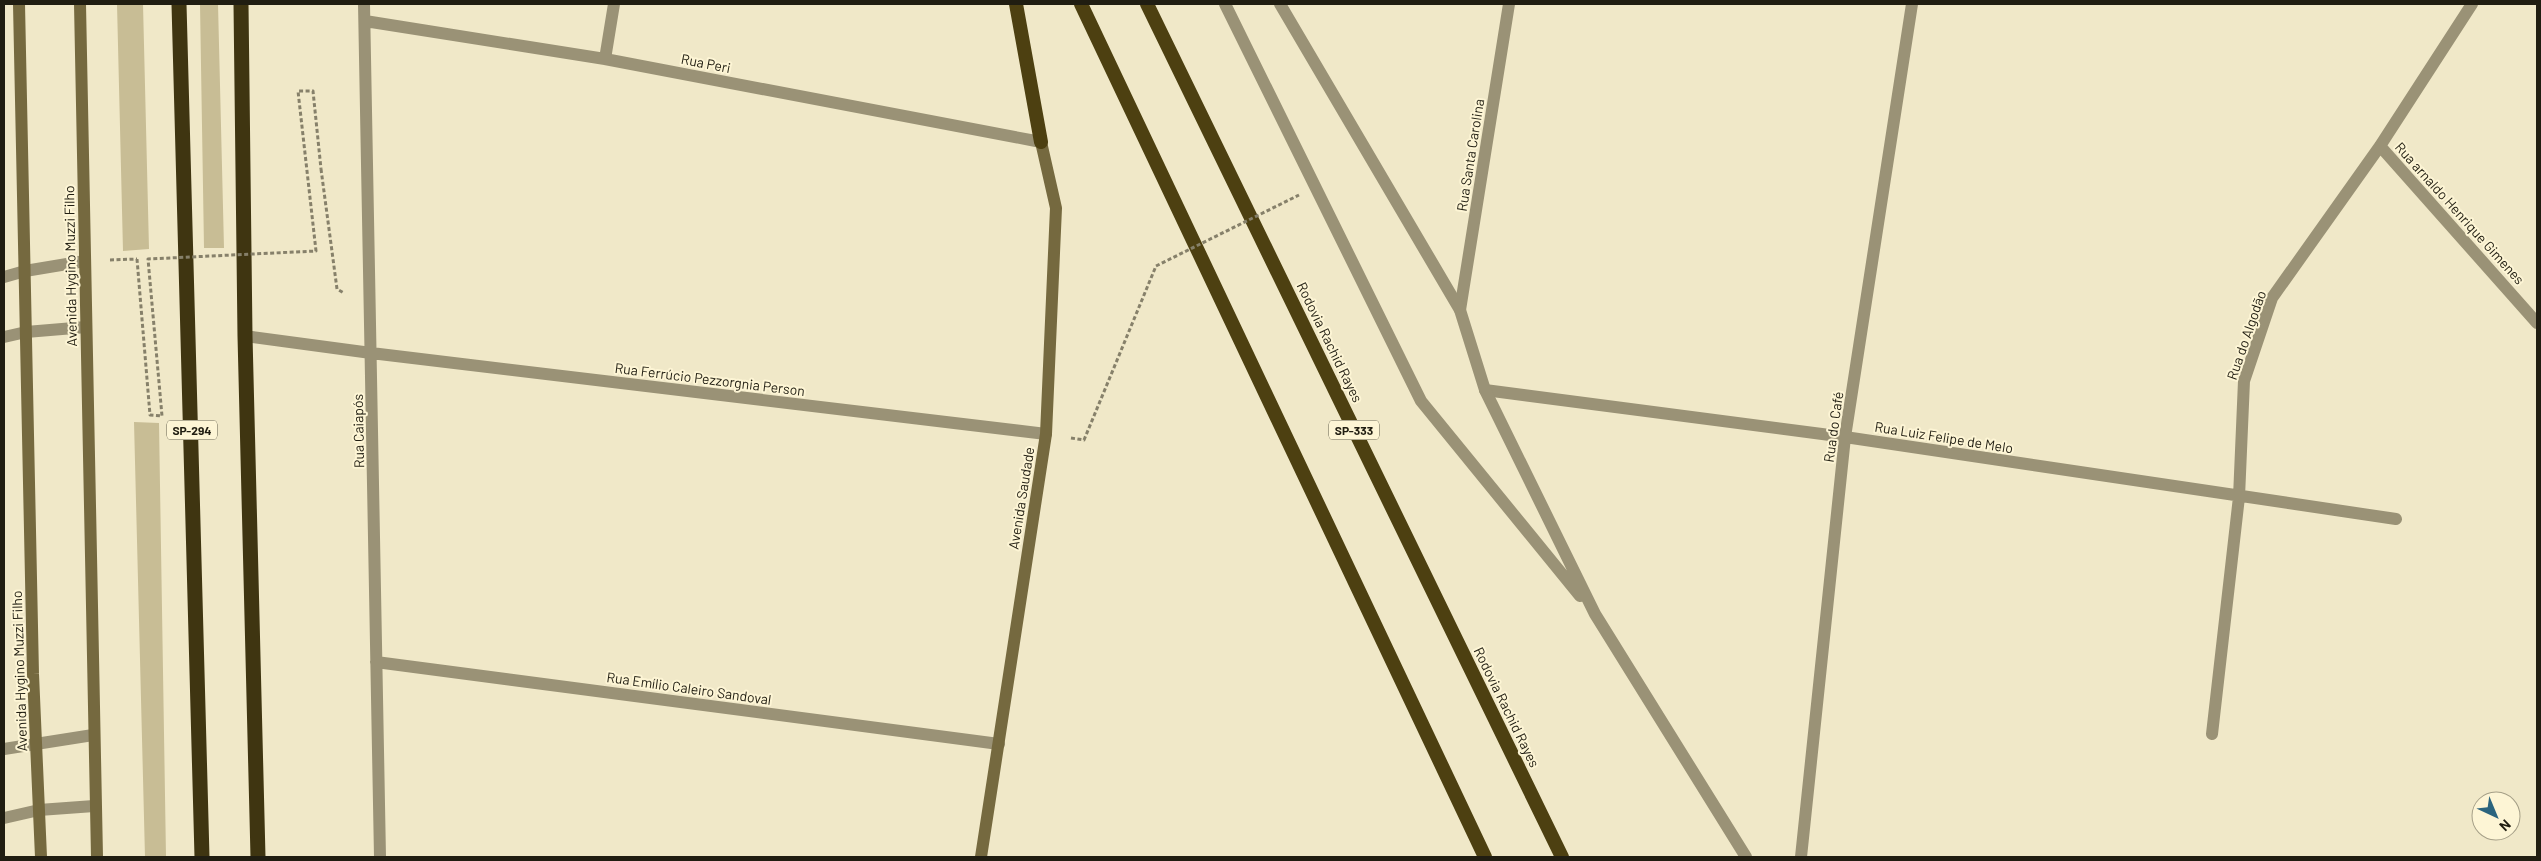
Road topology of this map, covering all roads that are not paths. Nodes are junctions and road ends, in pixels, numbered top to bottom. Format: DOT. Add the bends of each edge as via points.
graph roads {
  1 [pos="19,4"];
  2 [pos="80,4"];
  3 [pos="179,4"];
  4 [pos="241,4"];
  5 [pos="364,4"];
  6 [pos="614,4"];
  7 [pos="1016,4"];
  8 [pos="1082,4"];
  9 [pos="1147,4"];
  10 [pos="1225,4"];
  11 [pos="1280,4"];
  12 [pos="1510,4"];
  13 [pos="1912,4"];
  14 [pos="2472,4"];
  15 [pos="365,20"];
  16 [pos="605,59"];
  17 [pos="1041,142"];
  18 [pos="2380,146"];
  19 [pos="85,261"];
  20 [pos="25,271"];
  21 [pos="4,277"];
  22 [pos="1460,310"];
  23 [pos="2537,323"];
  24 [pos="86,327"];
  25 [pos="26,332"];
  26 [pos="245,336"];
  27 [pos="4,337"];
  28 [pos="371,353"];
  29 [pos="1486,390"];
  30 [pos="1046,434"];
  31 [pos="1845,437"];
  32 [pos="2239,497"];
  33 [pos="2396,519"];
  34 [pos="1594,614"];
  35 [pos="376,662"];
  36 [pos="2212,734"];
  37 [pos="93,736"];
  38 [pos="36,743"];
  39 [pos="999,744"];
  40 [pos="4,749"];
  41 [pos="94,806"];
  42 [pos="40,810"];
  43 [pos="4,818"];
  44 [pos="41,857"];
  45 [pos="97,857"];
  46 [pos="202,857"];
  47 [pos="258,857"];
  48 [pos="380,857"];
  49 [pos="981,857"];
  50 [pos="1485,857"];
  51 [pos="1562,857"];
  52 [pos="1746,857"];
  53 [pos="1801,857"];
  1 -- 20 [label="main road, Avenida Hygino Muzzi Filho"];
  2 -- 19 [label="main road, Avenida Hygino Muzzi Filho"];
  3 -- 46 [label="highway, SP-294"];
  4 -- 26 [label="highway"];
  5 -- 15 [label="street, Rua Caiapós"];
  6 -- 16 [label="street"];
  7 -- 17 [label="highway"];
  8 -- 50 [label="highway"];
  9 -- 51 [label="highway, Rodovia Rachid Rayes / SP-333"];
  10 -- 34 [label="street" via="1421,401"];
  11 -- 22 [label="street"];
  12 -- 22 [label="street, Rua Santa Carolina"];
  13 -- 31 [label="street, Rua do Café"];
  14 -- 18 [label="street, Rua do Algodão"];
  15 -- 16 [label="street, Rua Peri"];
  15 -- 28 [label="street, Rua Caiapós"];
  16 -- 17 [label="street, Rua Peri"];
  17 -- 30 [label="main road, Avenida Saudade" via="1056,208"];
  18 -- 23 [label="street, Rua arnaldo Henrique Gimenes"];
  18 -- 32 [label="street, Rua do Algodão" via="2272,298 2244,381"];
  19 -- 20 [label="street"];
  19 -- 24 [label="main road, Avenida Hygino Muzzi Filho"];
  20 -- 21 [label="street"];
  20 -- 25 [label="main road, Avenida Hygino Muzzi Filho"];
  22 -- 29 [label="street"];
  24 -- 25 [label="street"];
  24 -- 37 [label="main road, Avenida Hygino Muzzi Filho"];
  25 -- 27 [label="street"];
  25 -- 38 [label="main road, Avenida Hygino Muzzi Filho"];
  26 -- 28 [label="street, Rua Ferrúcio Pezzorgnia Person"];
  26 -- 47 [label="highway"];
  28 -- 30 [label="street, Rua Ferrúcio Pezzorgnia Person"];
  28 -- 35 [label="street, Rua Caiapós"];
  29 -- 31 [label="street, Rua Luiz Felipe de Melo"];
  29 -- 34 [label="street"];
  30 -- 39 [label="main road, Avenida Saudade"];
  31 -- 32 [label="street, Rua Luiz Felipe de Melo"];
  31 -- 53 [label="street, Rua do Café"];
  32 -- 33 [label="street, Rua Luiz Felipe de Melo"];
  32 -- 36 [label="street, Rua do Algodão"];
  34 -- 52 [label="street"];
  35 -- 39 [label="street, Rua Emílio Caleiro Sandoval"];
  35 -- 48 [label="street, Rua Caiapós"];
  37 -- 38 [label="street"];
  37 -- 41 [label="main road, Avenida Hygino Muzzi Filho"];
  38 -- 40 [label="street"];
  38 -- 42 [label="main road, Avenida Hygino Muzzi Filho"];
  39 -- 49 [label="main road, Avenida Saudade"];
  41 -- 42 [label="street"];
  41 -- 45 [label="main road, Avenida Hygino Muzzi Filho"];
  42 -- 43 [label="street"];
  42 -- 44 [label="main road, Avenida Hygino Muzzi Filho"];
}
